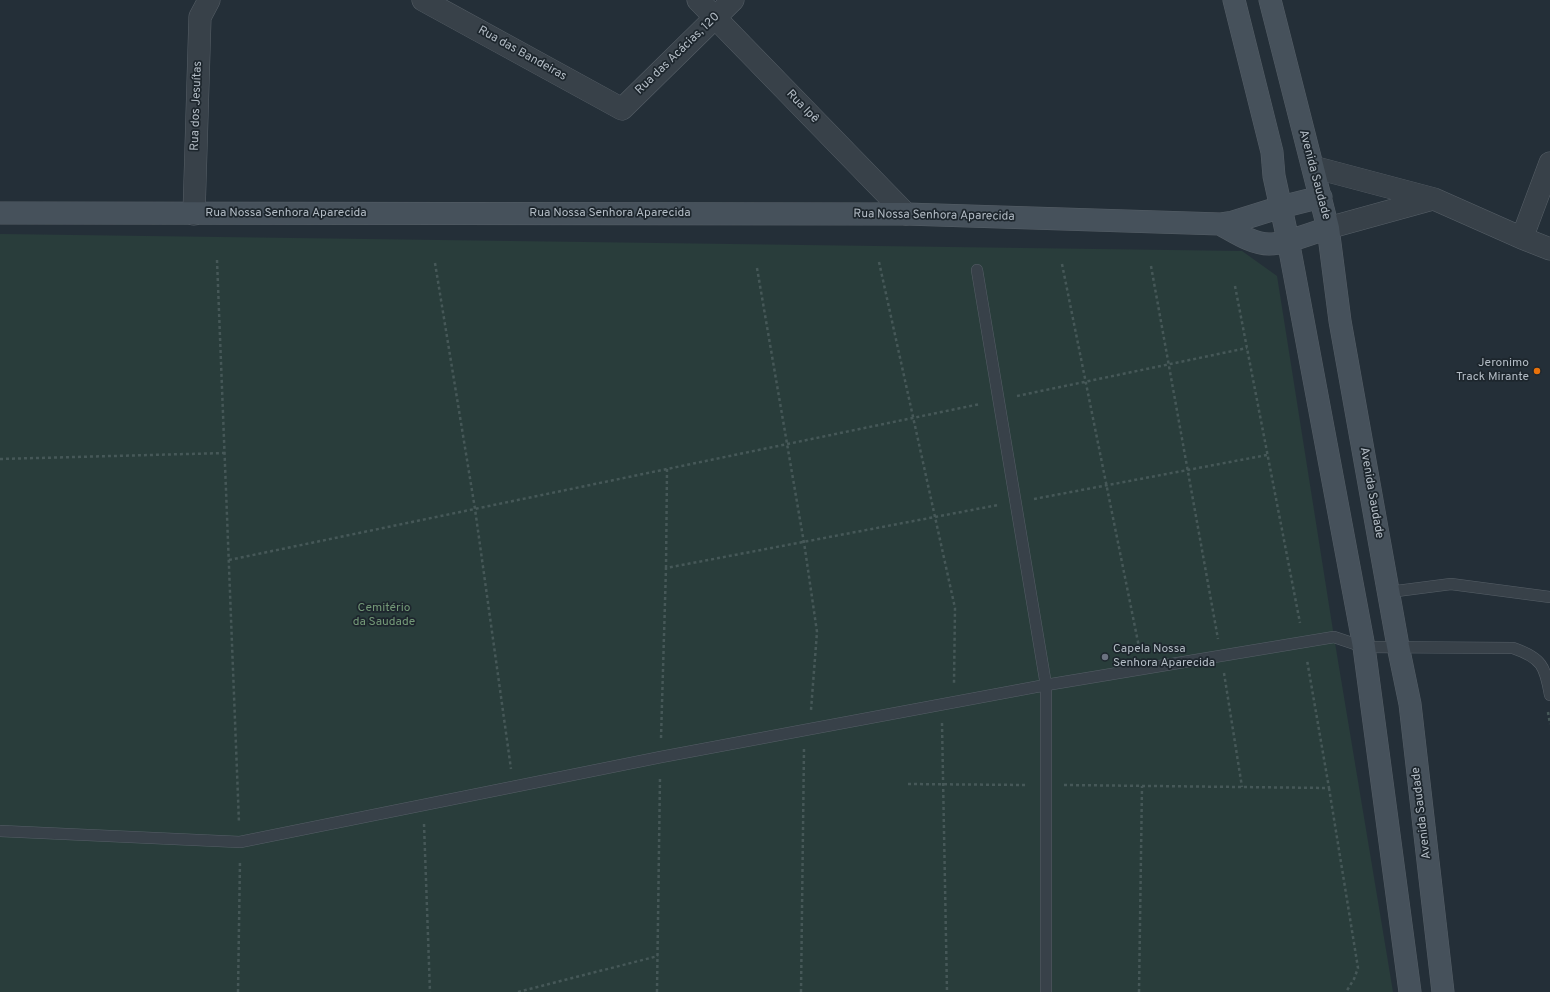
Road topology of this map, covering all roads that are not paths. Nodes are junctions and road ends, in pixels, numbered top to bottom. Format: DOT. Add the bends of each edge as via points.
graph roads {
  1 [pos="423,0"];
  2 [pos="698,0"];
  3 [pos="733,0"];
  4 [pos="1234,0"];
  5 [pos="1270,0"];
  6 [pos="203,6"];
  7 [pos="716,17"];
  8 [pos="622,109"];
  9 [pos="1550,163"];
  10 [pos="1313,167"];
  11 [pos="1321,197"];
  12 [pos="1434,198"];
  13 [pos="1281,207"];
  14 [pos="0,213"];
  15 [pos="194,214"];
  16 [pos="906,214"];
  17 [pos="1220,224"];
  18 [pos="1328,228"];
  19 [pos="1522,238"];
  20 [pos="1288,240"];
  21 [pos="1550,249"];
  22 [pos="977,270"];
  23 [pos="1389,592"];
  24 [pos="1550,597"];
  25 [pos="1364,646"];
  26 [pos="1398,646"];
  27 [pos="1046,685"];
  28 [pos="1550,695"];
  29 [pos="0,831"];
  30 [pos="1046,992"];
  31 [pos="1410,992"];
  32 [pos="1443,992"];
  1 -- 8 [label="street, Rua das Bandeiras"];
  2 -- 7 [label="street, Rua Ipê"];
  3 -- 7 [label="street, Rua das Acácias, 120"];
  4 -- 13 [label="main road" via="1272,152"];
  5 -- 10 [label="main road, Avenida Saudade"];
  6 -- 15 [label="street, Rua dos Jesuítas"];
  7 -- 8 [label="street, Rua das Acácias, 120"];
  7 -- 16 [label="street, Rua Ipê"];
  9 -- 19 [label="street"];
  10 -- 11 [label="main road, Avenida Saudade"];
  10 -- 12 [label="street"];
  11 -- 13 [label="main road, Rua Nossa Senhora Aparecida"];
  11 -- 18 [label="main road, Avenida Saudade"];
  12 -- 18 [label="street"];
  12 -- 19 [label="street"];
  13 -- 17 [label="main road, Rua Nossa Senhora Aparecida"];
  13 -- 20 [label="main road"];
  14 -- 15 [label="main road, Rua Nossa Senhora Aparecida"];
  15 -- 16 [label="main road, Rua Nossa Senhora Aparecida"];
  16 -- 17 [label="main road, Rua Nossa Senhora Aparecida"];
  17 -- 20 [label="main road, Rua Nossa Senhora Aparecida" via="1249,239 1268,244"];
  18 -- 20 [label="main road, Rua Nossa Senhora Aparecida"];
  18 -- 23 [label="main road, Avenida Saudade" via="1340,321"];
  19 -- 21 [label="street"];
  20 -- 25 [label="main road"];
  22 -- 27 [label="lane"];
  23 -- 24 [label="lane" via="1450,584"];
  23 -- 26 [label="main road, Avenida Saudade"];
  25 -- 26 [label="lane"];
  25 -- 27 [label="lane" via="1334,637"];
  25 -- 31 [label="main road"];
  26 -- 28 [label="lane" via="1513,648 1536,659 1544,668"];
  26 -- 32 [label="main road, Avenida Saudade" via="1410,704"];
  27 -- 29 [label="lane" via="240,842"];
  27 -- 30 [label="lane"];
}
